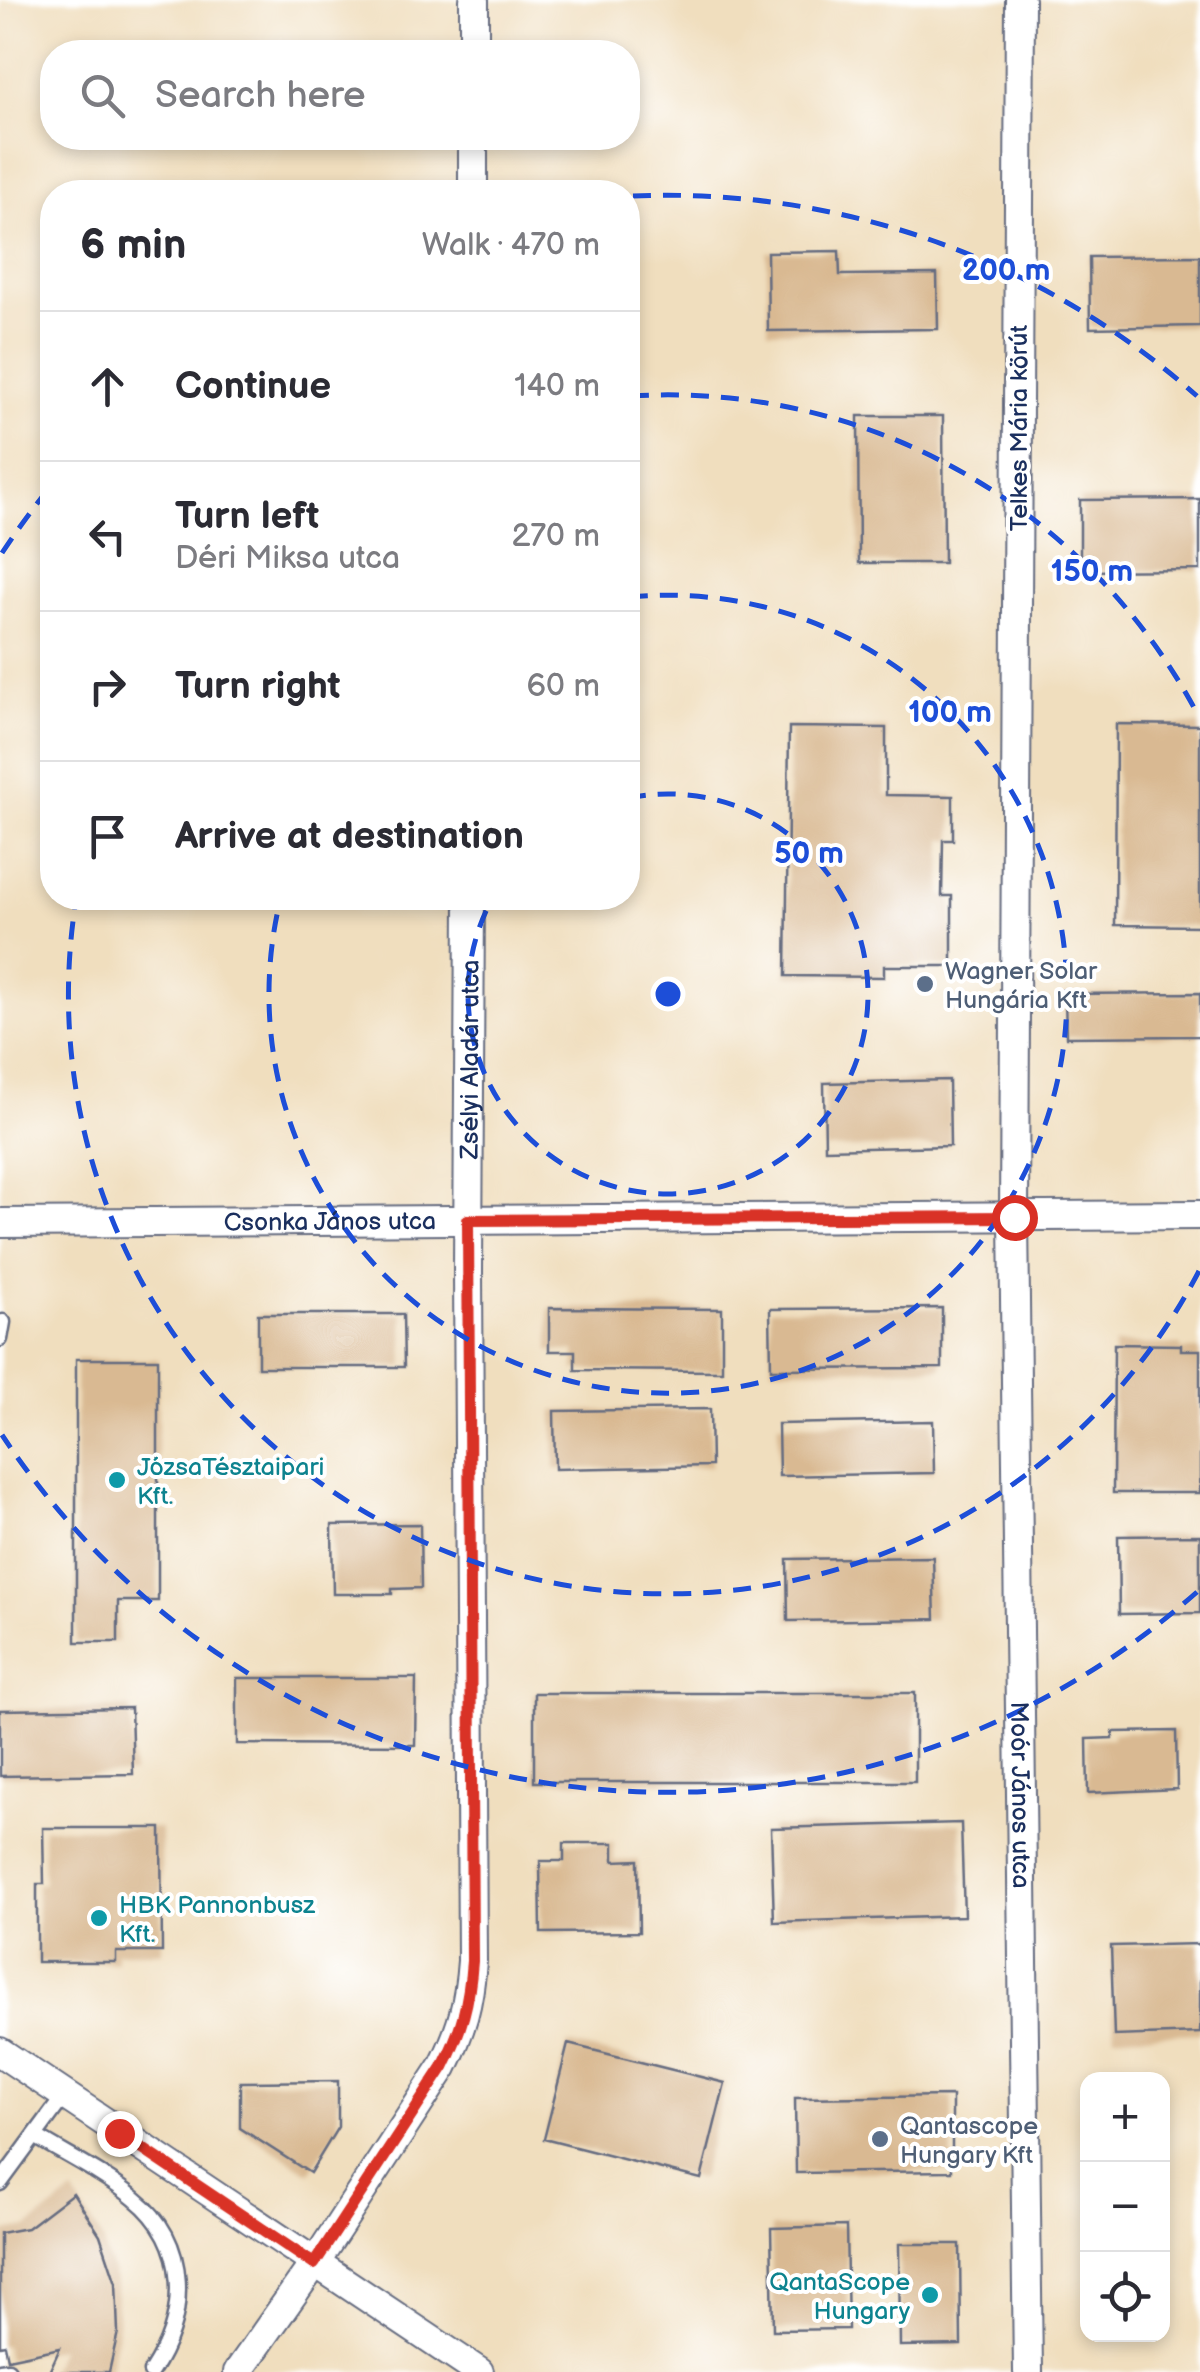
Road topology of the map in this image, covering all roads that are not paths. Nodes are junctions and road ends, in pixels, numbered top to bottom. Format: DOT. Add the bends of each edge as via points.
graph roads {
  1 [pos="474,0"];
  2 [pos="1020,0"];
  3 [pos="474,40"];
  4 [pos="473,150"];
  5 [pos="473,180"];
  6 [pos="470,910"];
  7 [pos="1200,1215"];
  8 [pos="1014,1217"];
  9 [pos="468,1220"];
  10 [pos="0,1223"];
  11 [pos="4,1322"];
  12 [pos="0,1339"];
  13 [pos="0,2052"];
  14 [pos="64,2096"];
  15 [pos="35,2136"];
  16 [pos="0,2183"];
  17 [pos="314,2264"];
  18 [pos="151,2372"];
  19 [pos="238,2372"];
  20 [pos="479,2372"];
  21 [pos="1028,2372"];
  1 -- 3 [label="street"];
  2 -- 8 [label="street, Telkes Mária körút"];
  4 -- 5 [label="street"];
  6 -- 9 [label="street, Zsélyi Aladár utca"];
  7 -- 8 [label="street, Csonka János utca"];
  8 -- 9 [label="street, Csonka János utca"];
  8 -- 21 [label="street, Moór János utca"];
  9 -- 10 [label="street, Csonka János utca"];
  9 -- 17 [label="street, Zsélyi Aladár utca" via="469,2004 443,2067"];
  11 -- 12 [label="lane"];
  13 -- 14 [label="street"];
  14 -- 15 [label="lane"];
  14 -- 17 [label="street"];
  15 -- 16 [label="lane"];
  15 -- 18 [label="lane" via="133,2197 166,2238 179,2305"];
  17 -- 19 [label="street, Zsélyi Aladár utca"];
  17 -- 20 [label="street"];
}
